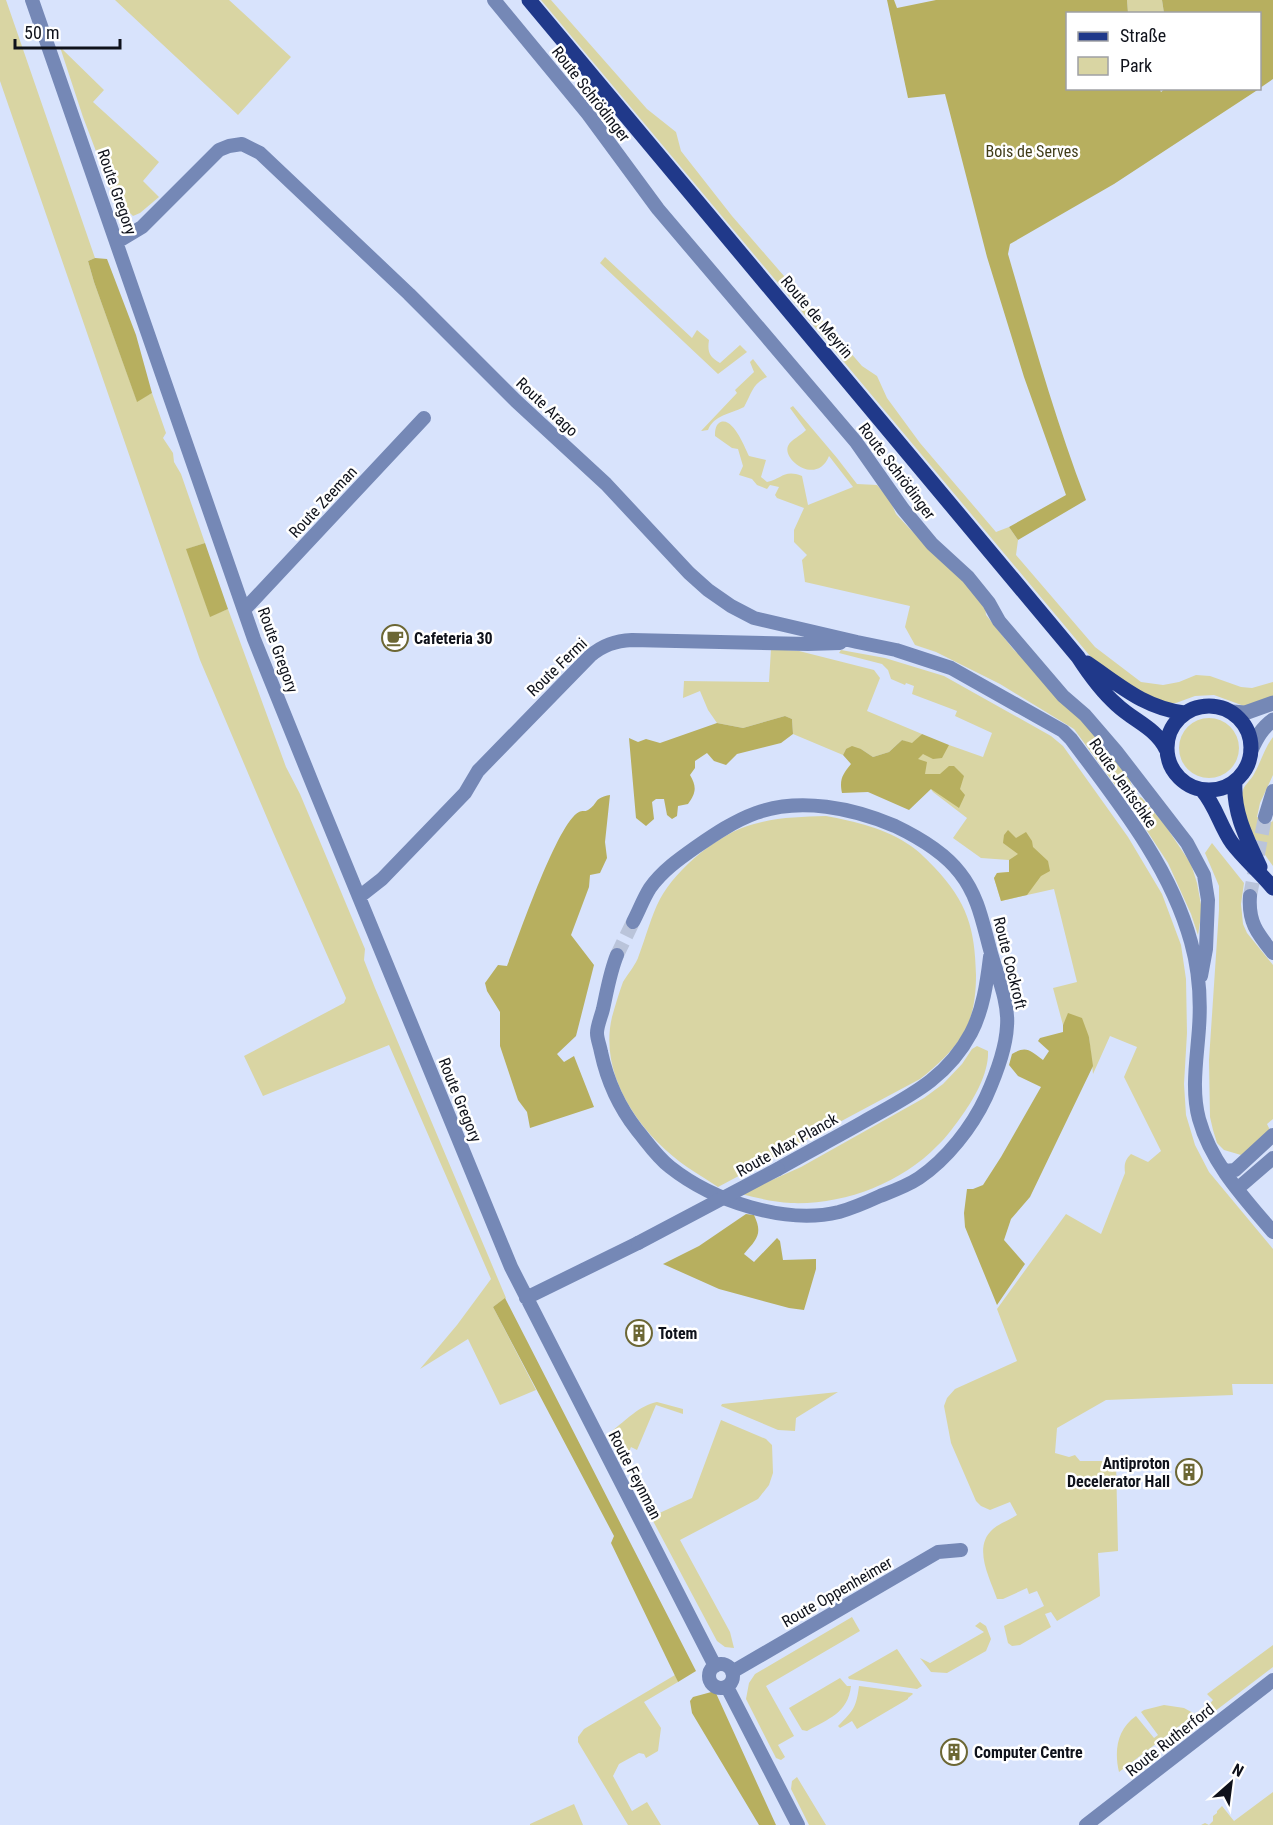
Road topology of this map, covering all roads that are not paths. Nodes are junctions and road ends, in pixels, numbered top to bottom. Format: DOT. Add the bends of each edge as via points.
graph roads {
  1 [pos="32,0"];
  2 [pos="494,0"];
  3 [pos="529,0"];
  4 [pos="117,242"];
  5 [pos="424,418"];
  6 [pos="245,609"];
  7 [pos="857,642"];
  8 [pos="1078,657"];
  9 [pos="1273,704"];
  10 [pos="1232,712"];
  11 [pos="1184,713"];
  12 [pos="1273,720"];
  13 [pos="1166,749"];
  14 [pos="1251,750"];
  15 [pos="1235,782"];
  16 [pos="1202,790"];
  17 [pos="1273,791"];
  18 [pos="1265,817"];
  19 [pos="1270,884"];
  20 [pos="1250,896"];
  21 [pos="359,897"];
  22 [pos="633,922"];
  23 [pos="991,953"];
  24 [pos="1273,953"];
  25 [pos="617,955"];
  26 [pos="1199,984"];
  27 [pos="1273,1134"];
  28 [pos="1273,1158"];
  29 [pos="1225,1171"];
  30 [pos="1237,1189"];
  31 [pos="1273,1233"];
  32 [pos="526,1298"];
  33 [pos="960,1551"];
  34 [pos="715,1666"];
  35 [pos="732,1672"];
  36 [pos="1273,1680"];
  37 [pos="727,1687"];
  38 [pos="798,1825"];
  39 [pos="1086,1825"];
  1 -- 4 [label="street, Route Gregory"];
  2 -- 26 [label="street, Route Schrödinger" via="588,114 658,209 856,442 903,509 932,544 968,577 999,621 1108,742 1187,843 1204,875 1208,900 1206,949"];
  3 -- 8 [label="main road, Route de Meyrin"];
  4 -- 6 [label="street, Route Gregory"];
  4 -- 7 [label="street, Route Arago" via="142,227 219,150 242,144 260,153 606,484 708,590 754,618"];
  5 -- 6 [label="street, Route Zeeman"];
  6 -- 21 [label="street, Route Gregory"];
  7 -- 21 [label="street, Route Fermi" via="632,640 603,646 478,771 465,793 382,879"];
  7 -- 26 [label="street, Route Jentschke" via="951,668 1051,723 1071,739 1127,816 1170,886 1192,944"];
  8 -- 11 [label="main road, Route de Meyrin" via="1136,697 1155,707"];
  8 -- 13 [label="main road, Route de Meyrin" via="1103,692 1158,734"];
  9 -- 10 [label="street" via="1245,713"];
  10 -- 11 [label="main road" via="1204,706"];
  10 -- 14 [label="main road" via="1246,728"];
  11 -- 13 [label="main road" via="1171,729"];
  12 -- 14 [label="street" via="1264,727"];
  13 -- 16 [label="main road" via="1175,773 1190,786"];
  14 -- 15 [label="main road" via="1245,771"];
  15 -- 16 [label="main road" via="1222,789"];
  15 -- 19 [label="main road" via="1237,811"];
  16 -- 19 [label="main road" via="1232,843"];
  17 -- 18 [label="street"];
  20 -- 24 [label="street" via="1253,926"];
  21 -- 32 [label="street, Route Gregory"];
  22 -- 23 [label="street, Route Cockroft" via="656,880 718,832 759,812 824,807 886,822 934,849 958,870 968,885 980,910"];
  23 -- 25 [label="street, Route Cockroft" via="1008,1023 995,1076 971,1123 955,1145 920,1178 853,1207 811,1216 764,1210 716,1195 669,1166 632,1124 609,1081 597,1033"];
  23 -- 32 [label="street, Route Max Planck, bridge" via="973,1030 946,1069 922,1089 638,1243"];
  26 -- 29 [label="street, Route Jentschke" via="1195,1093 1198,1118 1209,1148"];
  27 -- 29 [label="street" via="1235,1170"];
  28 -- 30 [label="street"];
  29 -- 30 [label="street, Route Jentschke"];
  30 -- 31 [label="street, Route Jentschke"];
  32 -- 34 [label="street, Route Feynman"];
  33 -- 35 [label="street, Route Oppenheimer" via="938,1552"];
  34 -- 35 [label="street" via="728,1666"];
  34 -- 37 [label="street" via="710,1674 713,1684"];
  35 -- 37 [label="street" via="733,1679"];
  36 -- 39 [label="street, Route Rutherford"];
  37 -- 38 [label="street"];
}
